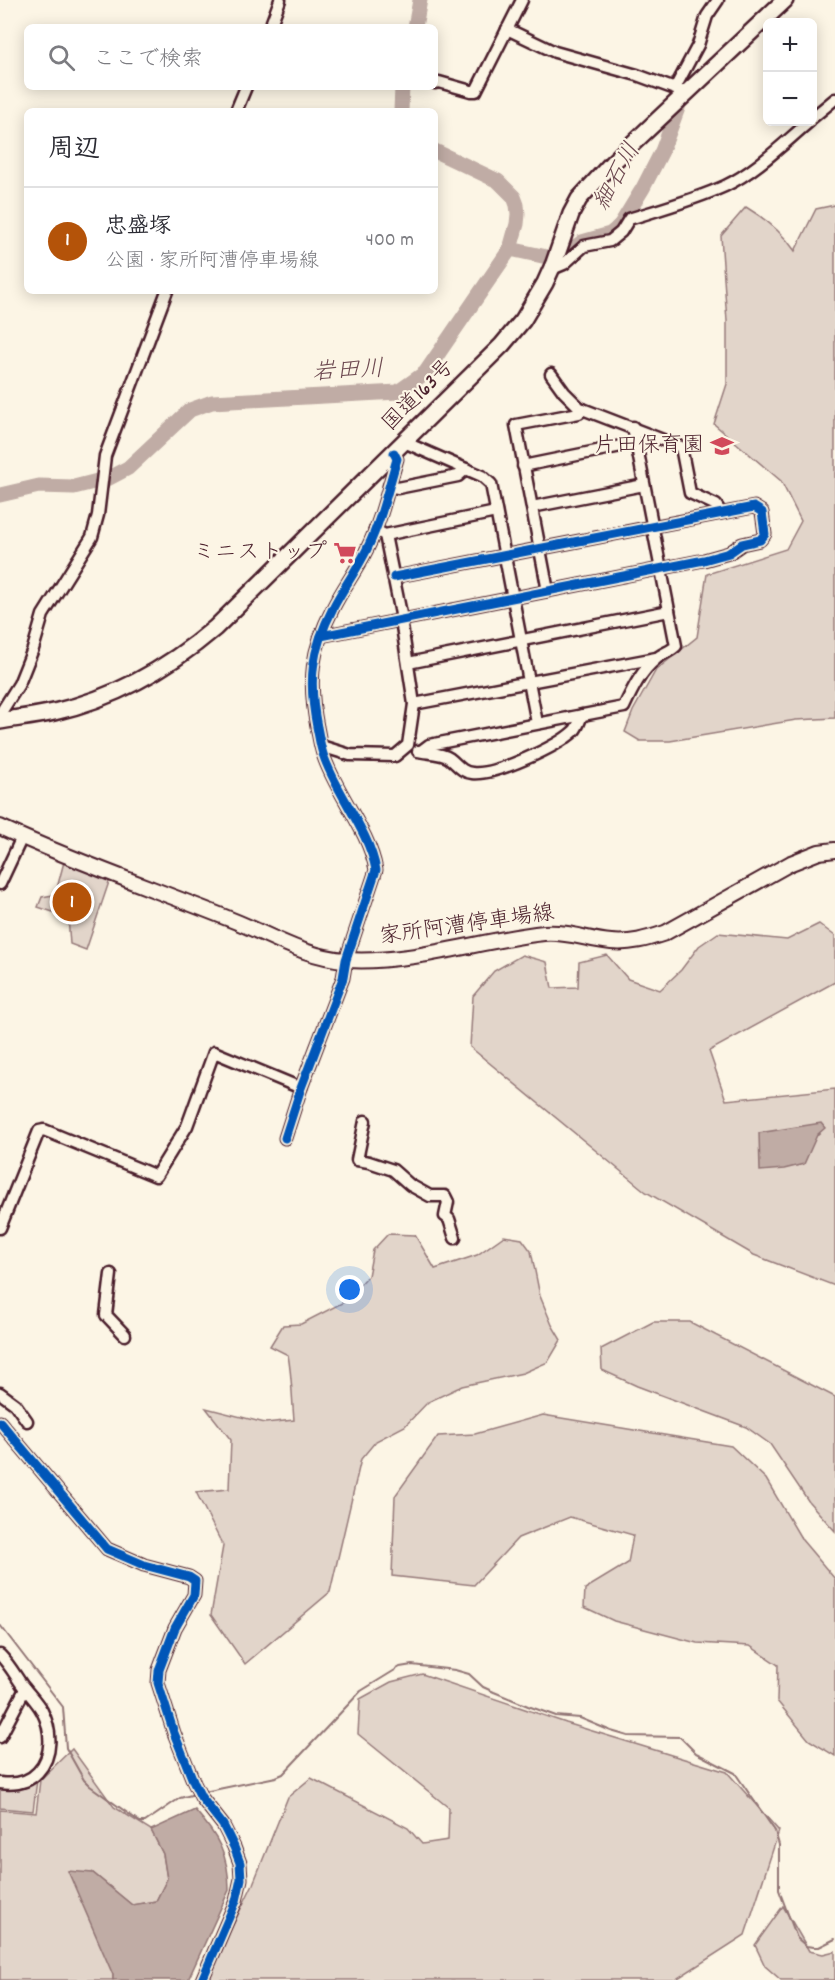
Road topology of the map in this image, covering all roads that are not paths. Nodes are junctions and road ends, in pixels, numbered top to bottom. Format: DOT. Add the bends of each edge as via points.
graph roads {
  1 [pos="280,0"];
  2 [pos="522,0"];
  3 [pos="718,0"];
  4 [pos="784,0"];
  5 [pos="271,24"];
  6 [pos="507,29"];
  7 [pos="438,82"];
  8 [pos="245,90"];
  9 [pos="680,90"];
  10 [pos="835,99"];
  11 [pos="237,108"];
  12 [pos="817,115"];
  13 [pos="804,126"];
  14 [pos="553,266"];
  15 [pos="166,294"];
  16 [pos="551,374"];
  17 [pos="583,409"];
  18 [pos="633,427"];
  19 [pos="636,443"];
  20 [pos="399,448"];
  21 [pos="523,466"];
  22 [pos="466,469"];
  23 [pos="644,485"];
  24 [pos="389,486"];
  25 [pos="532,507"];
  26 [pos="496,512"];
  27 [pos="721,513"];
  28 [pos="652,527"];
  29 [pos="380,532"];
  30 [pos="540,548"];
  31 [pos="504,555"];
  32 [pos="660,569"];
  33 [pos="394,577"];
  34 [pos="548,591"];
  35 [pos="513,598"];
  36 [pos="669,611"];
  37 [pos="401,620"];
  38 [pos="321,636"];
  39 [pos="521,640"];
  40 [pos="656,658"];
  41 [pos="408,663"];
  42 [pos="529,681"];
  43 [pos="414,704"];
  44 [pos="0,714"];
  45 [pos="582,715"];
  46 [pos="0,721"];
  47 [pos="537,723"];
  48 [pos="408,745"];
  49 [pos="321,746"];
  50 [pos="421,751"];
  51 [pos="0,827"];
  52 [pos="22,837"];
  53 [pos="835,850"];
  54 [pos="0,884"];
  55 [pos="346,960"];
  56 [pos="301,1088"];
  57 [pos="365,1121"];
  58 [pos="285,1138"];
  59 [pos="0,1228"];
  60 [pos="455,1238"];
  61 [pos="111,1274"];
  62 [pos="125,1335"];
  63 [pos="0,1393"];
  64 [pos="27,1421"];
  65 [pos="0,1422"];
  66 [pos="0,1655"];
  67 [pos="25,1689"];
  68 [pos="0,1737"];
  69 [pos="0,1783"];
  70 [pos="202,1980"];
  1 -- 5 [label="street"];
  2 -- 6 [label="street"];
  3 -- 9 [label="street" via="707,16"];
  4 -- 9 [label="highway, 国道163号"];
  6 -- 7 [label="street" via="476,91"];
  6 -- 9 [label="street" via="555,52"];
  8 -- 11 [label="street"];
  9 -- 14 [label="highway, 国道163号" via="579,199"];
  10 -- 12 [label="street"];
  13 -- 14 [label="street" via="733,181 629,219 610,241 584,246 564,264"];
  14 -- 20 [label="highway, 国道163号" via="523,320 502,345"];
  15 -- 44 [label="street" via="105,456 92,537 42,615 19,684"];
  16 -- 17 [label="street"];
  17 -- 18 [label="street"];
  17 -- 21 [label="street" via="516,425"];
  18 -- 19 [label="street"];
  18 -- 27 [label="street" via="681,447 690,493 716,505"];
  19 -- 21 [label="street"];
  19 -- 23 [label="street"];
  20 -- 22 [label="street"];
  20 -- 24 [label="street"];
  20 -- 46 [label="highway, 国道163号" via="215,627 171,662 101,698 54,712"];
  21 -- 25 [label="street"];
  22 -- 24 [label="street" via="458,476 398,488"];
  22 -- 26 [label="street" via="488,479"];
  23 -- 25 [label="street"];
  23 -- 28 [label="street"];
  24 -- 29 [label="street"];
  25 -- 30 [label="street"];
  26 -- 29 [label="street"];
  26 -- 31 [label="street"];
  27 -- 28 [label="street"];
  27 -- 32 [label="street" via="753,507 762,512 765,534 729,553"];
  28 -- 30 [label="street"];
  28 -- 32 [label="street"];
  29 -- 33 [label="street"];
  29 -- 38 [label="street" via="332,609"];
  30 -- 31 [label="street"];
  30 -- 34 [label="street"];
  31 -- 33 [label="street"];
  31 -- 35 [label="street"];
  32 -- 34 [label="street"];
  32 -- 36 [label="street"];
  33 -- 37 [label="street"];
  34 -- 35 [label="street"];
  35 -- 37 [label="street"];
  35 -- 39 [label="street"];
  36 -- 39 [label="street"];
  36 -- 40 [label="street" via="676,646"];
  37 -- 38 [label="street"];
  37 -- 41 [label="street"];
  38 -- 49 [label="street" via="311,676 311,695"];
  39 -- 41 [label="street"];
  39 -- 42 [label="street"];
  40 -- 42 [label="street"];
  40 -- 45 [label="street" via="636,682 624,707"];
  41 -- 43 [label="street"];
  42 -- 43 [label="street"];
  42 -- 47 [label="street"];
  43 -- 48 [label="street"];
  45 -- 47 [label="street"];
  45 -- 50 [label="street" via="577,727 566,737 495,770 470,773 448,757"];
  47 -- 50 [label="street" via="429,745"];
  48 -- 49 [label="street" via="395,756 350,755"];
  48 -- 50 [label="street"];
  49 -- 55 [label="street" via="376,870"];
  51 -- 52 [label="main road, 家所阿漕停車場線"];
  52 -- 54 [label="street"];
  52 -- 55 [label="main road, 家所阿漕停車場線" via="296,948"];
  53 -- 55 [label="main road, 家所阿漕停車場線" via="792,863 665,933 645,939 613,942 547,933 377,960"];
  55 -- 56 [label="street" via="343,978"];
  56 -- 58 [label="street"];
  56 -- 59 [label="street" via="214,1052 187,1126 156,1176 39,1131"];
  57 -- 60 [label="street" via="357,1160 393,1170 430,1196 445,1196 445,1216"];
  61 -- 62 [label="street" via="106,1315"];
  63 -- 64 [label="street" via="15,1404"];
  65 -- 70 [label="street" via="107,1549 195,1581 194,1595 175,1628 158,1683 194,1783 234,1847 241,1879"];
  66 -- 67 [label="street"];
  67 -- 68 [label="street"];
  67 -- 69 [label="street" via="44,1716 49,1751 43,1766 29,1780"];
}
